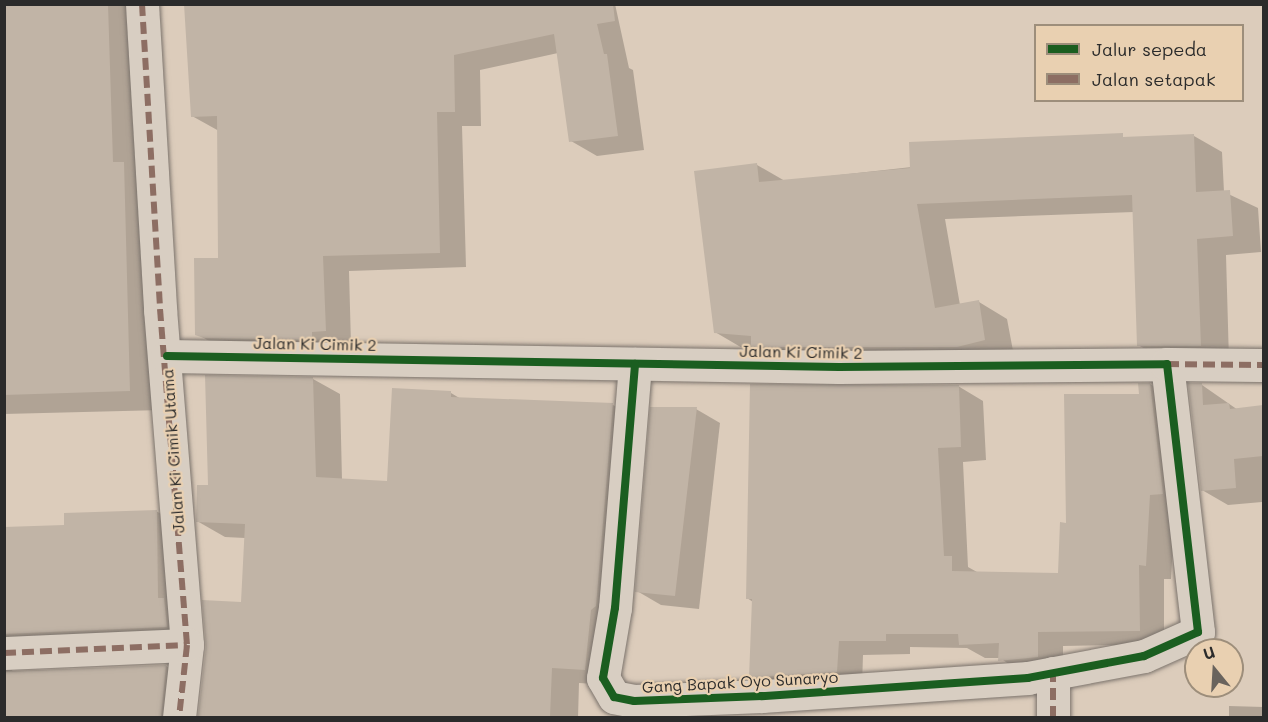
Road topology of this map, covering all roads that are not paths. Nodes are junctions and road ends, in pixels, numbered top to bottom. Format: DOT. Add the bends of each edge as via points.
graph roads {
  1 [pos="142,4"];
  2 [pos="167,356"];
  3 [pos="635,364"];
  4 [pos="1167,364"];
  5 [pos="1263,365"];
  6 [pos="188,645"];
  7 [pos="4,653"];
  8 [pos="1053,673"];
  9 [pos="179,717"];
  10 [pos="1053,717"];
  1 -- 2 [label="street, Jalan Ki Cimik Utama" via="159,286"];
  2 -- 3 [label="street, Jalan Ki Cimik 2"];
  2 -- 6 [label="street, Jalan Ki Cimik Utama"];
  3 -- 4 [label="street, Jalan Ki Cimik 2"];
  3 -- 8 [label="street, Gang Bapak Oyo Sunaryo" via="615,608 603,678 614,698 634,701 762,696 1028,678"];
  4 -- 5 [label="street, Jalan Ki Cimik 2"];
  4 -- 8 [label="street, Gang Bapak Oyo Sunaryo" via="1198,631 1144,656"];
  6 -- 7 [label="street"];
  6 -- 9 [label="street, Jalan Ki Cimik Utama"];
  8 -- 10 [label="street"];
}
